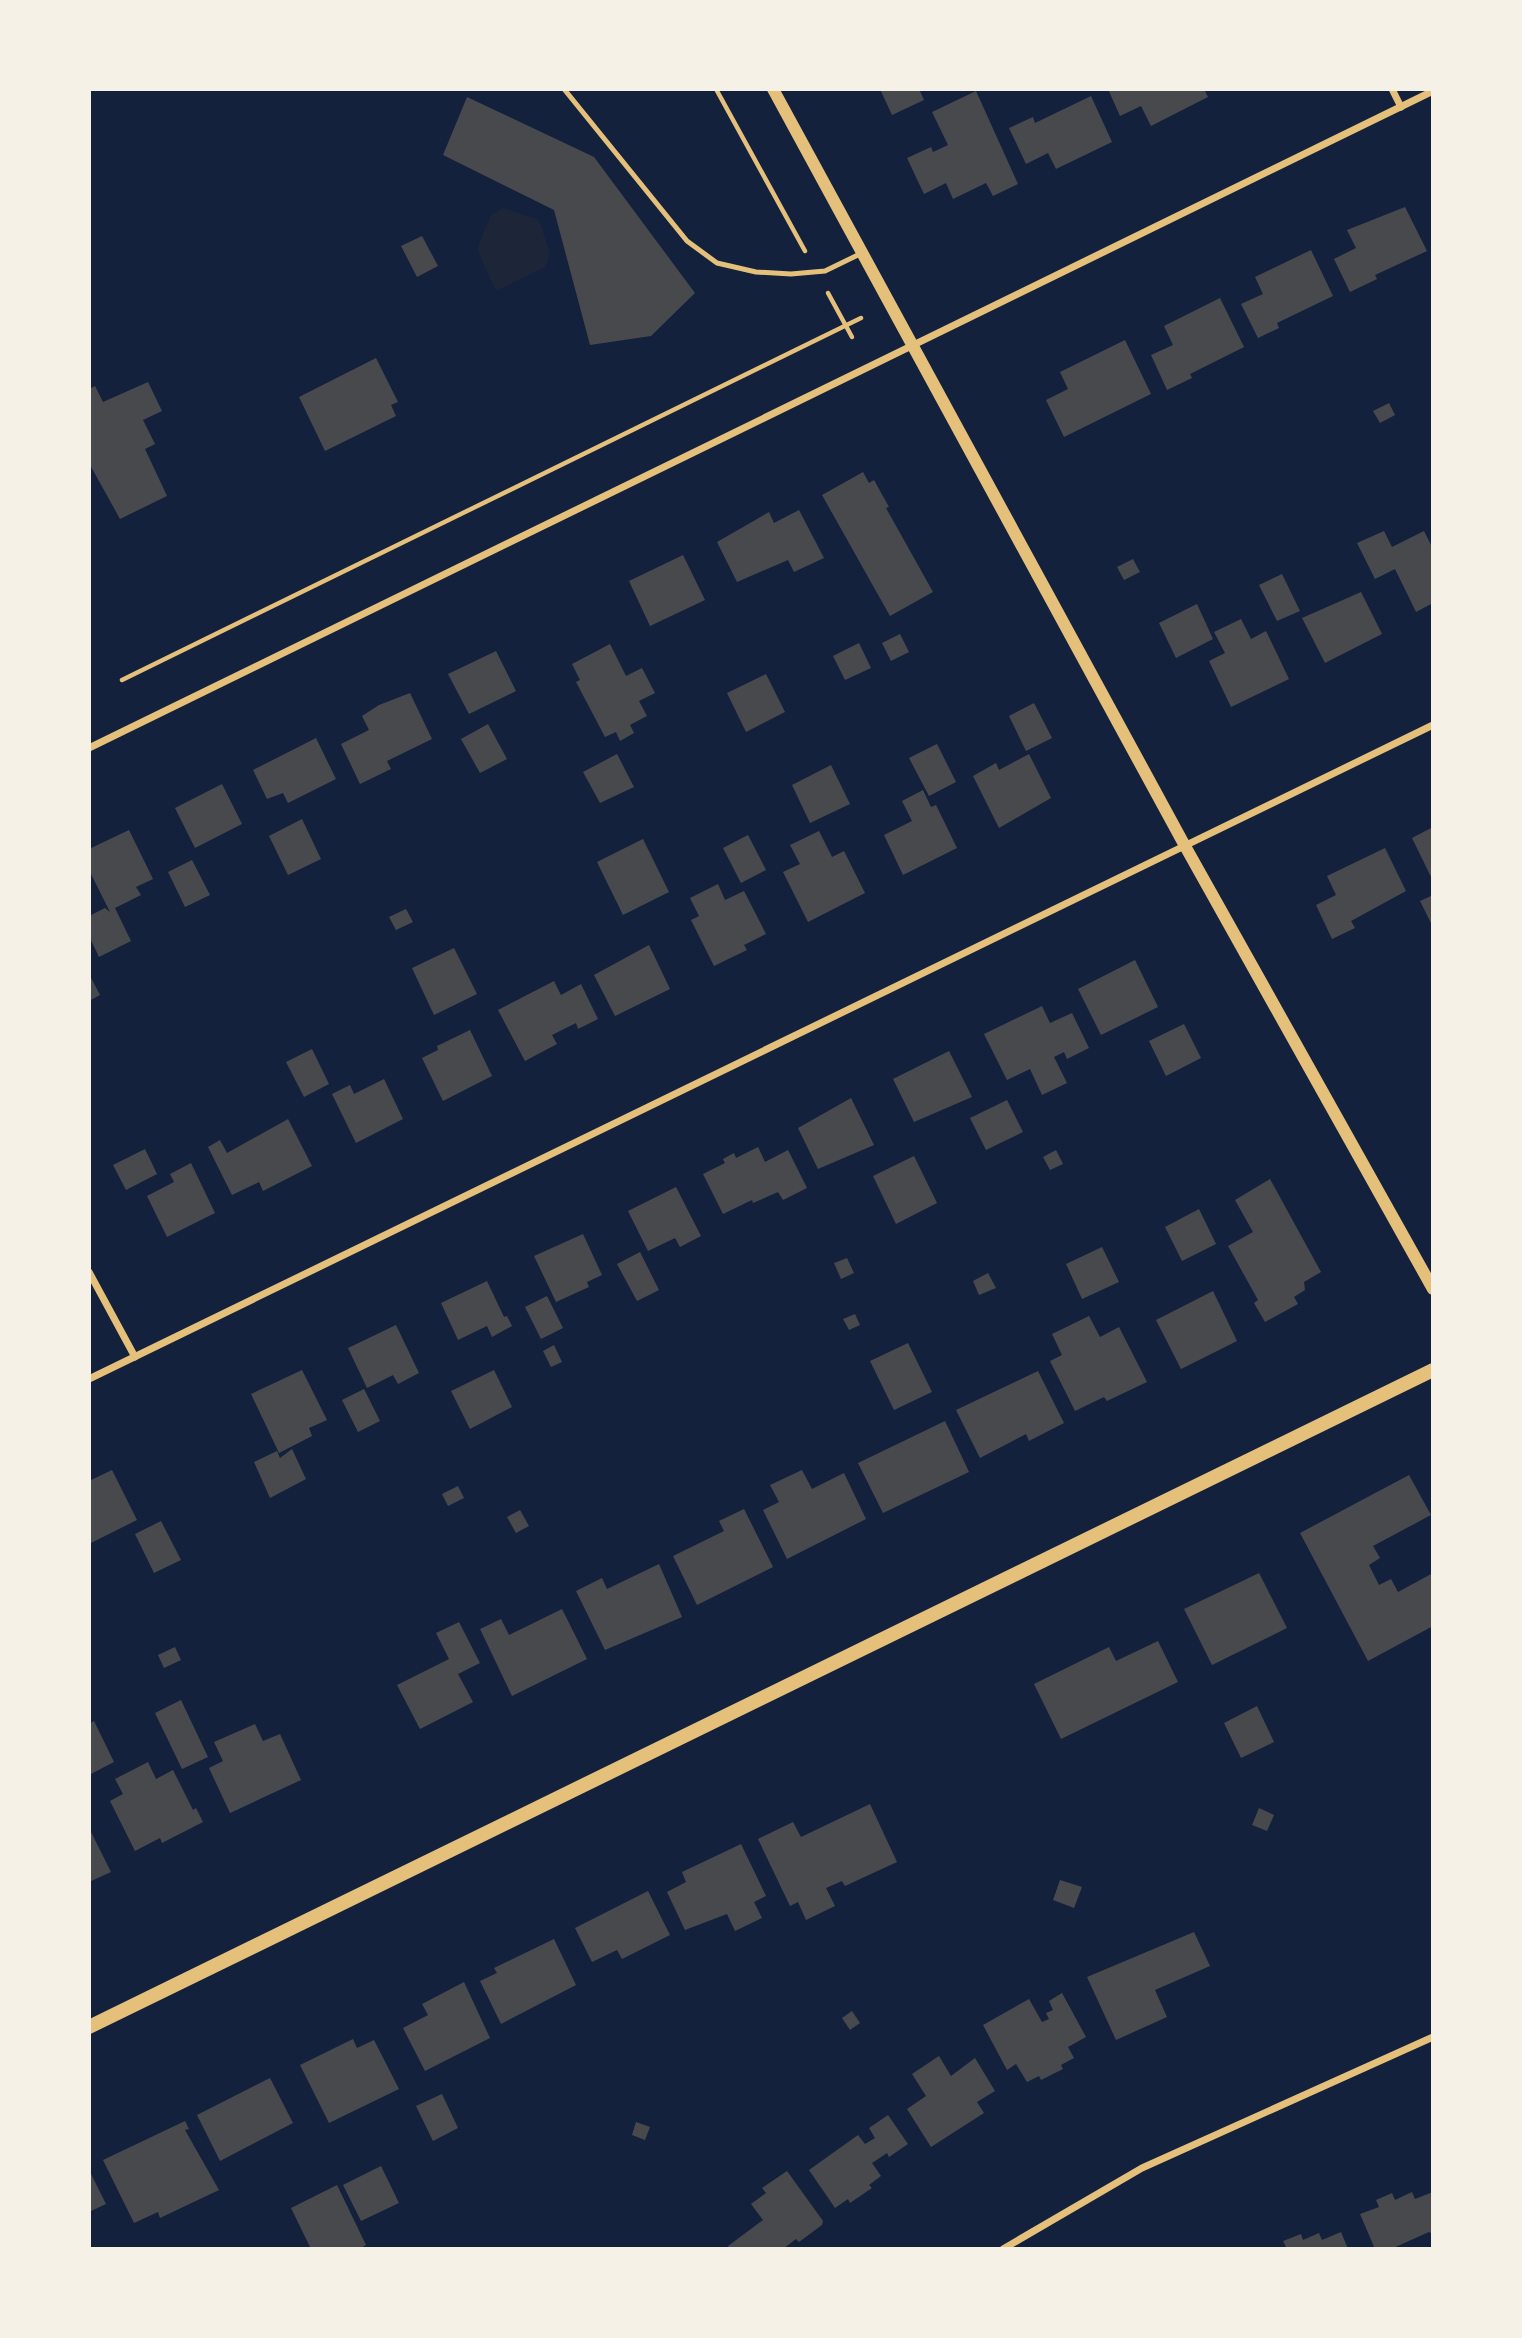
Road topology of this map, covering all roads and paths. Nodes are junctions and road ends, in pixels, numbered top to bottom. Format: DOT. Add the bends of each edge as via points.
graph roads {
  1 [pos="564,89"];
  2 [pos="716,89"];
  3 [pos="773,89"];
  4 [pos="1392,89"];
  5 [pos="1433,92"];
  6 [pos="1401,107"];
  7 [pos="862,253"];
  8 [pos="816,272"];
  9 [pos="861,318"];
  10 [pos="846,326"];
  11 [pos="852,337"];
  12 [pos="913,346"];
  13 [pos="122,680"];
  14 [pos="1433,725"];
  15 [pos="89,748"];
  16 [pos="1185,846"];
  17 [pos="89,1272"];
  18 [pos="1433,1289"];
  19 [pos="135,1357"];
  20 [pos="1433,1370"];
  21 [pos="89,1379"];
  22 [pos="89,2027"];
  23 [pos="1433,2037"];
  24 [pos="1003,2249"];
  1 -- 8 [label="lane" via="700,253 735,269"];
  2 -- 8 [label="path"];
  3 -- 7 [label="street"];
  4 -- 6 [label="street"];
  5 -- 6 [label="street"];
  6 -- 12 [label="street"];
  7 -- 8 [label="lane"];
  7 -- 12 [label="street"];
  8 -- 10 [label="path"];
  9 -- 10 [label="path"];
  10 -- 11 [label="path"];
  10 -- 13 [label="path"];
  12 -- 15 [label="street"];
  12 -- 16 [label="street"];
  14 -- 16 [label="street"];
  16 -- 18 [label="street"];
  16 -- 19 [label="street"];
  17 -- 19 [label="street"];
  19 -- 21 [label="street"];
  20 -- 22 [label="main road"];
  23 -- 24 [label="street" via="1142,2168"];
}
